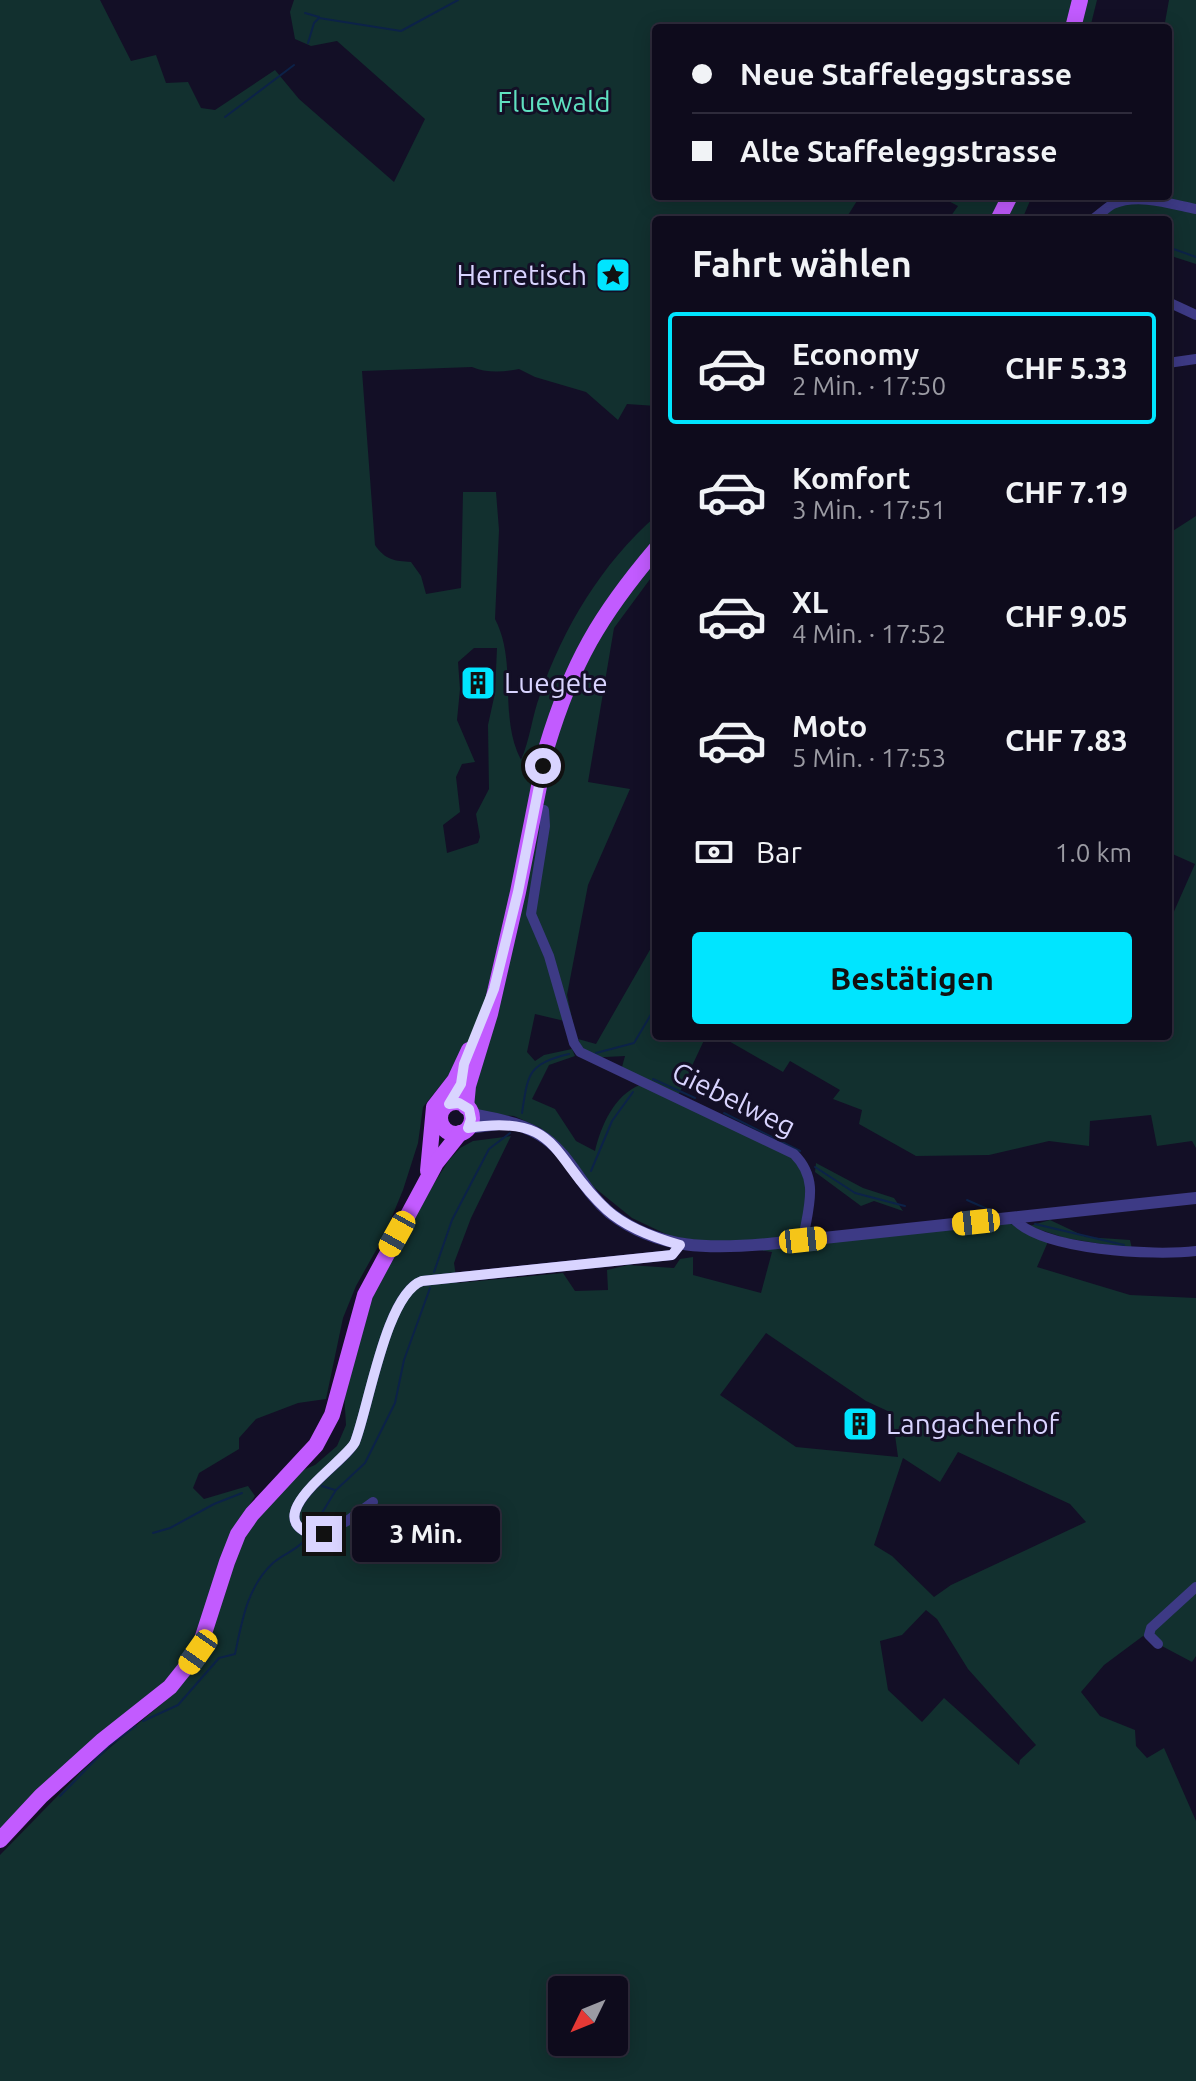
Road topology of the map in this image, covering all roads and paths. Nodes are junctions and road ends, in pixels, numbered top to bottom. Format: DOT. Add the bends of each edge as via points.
graph roads {
  1 [pos="1080,0"];
  2 [pos="1074,24"];
  3 [pos="1196,209"];
  4 [pos="1097,216"];
  5 [pos="1172,304"];
  6 [pos="1196,315"];
  7 [pos="1196,359"];
  8 [pos="1172,362"];
  9 [pos="652,554"];
  10 [pos="544,810"];
  11 [pos="494,989"];
  12 [pos="464,1064"];
  13 [pos="449,1104"];
  14 [pos="466,1120"];
  15 [pos="442,1124"];
  16 [pos="436,1163"];
  17 [pos="427,1179"];
  18 [pos="1196,1198"];
  19 [pos="1013,1218"];
  20 [pos="803,1240"];
  21 [pos="680,1245"];
  22 [pos="1196,1251"];
  23 [pos="373,1502"];
  24 [pos="1196,1587"];
  25 [pos="1158,1644"];
  26 [pos="0,1840"];
  1 -- 2 [label="main road"];
  3 -- 4 [label="street" via="1130,201 1115,203"];
  5 -- 6 [label="street"];
  7 -- 8 [label="street"];
  9 -- 11 [label="main road" via="595,629 565,690 547,746"];
  10 -- 20 [label="street, Giebelweg" via="531,914 574,1043 580,1052 794,1154 811,1182"];
  11 -- 12 [label="main road"];
  11 -- 14 [label="main road" via="468,1086"];
  12 -- 13 [label="main road" via="461,1084"];
  12 -- 17 [label="main road" via="434,1107"];
  13 -- 14 [label="main road" via="459,1103"];
  13 -- 15 [label="main road" via="442,1110"];
  14 -- 15 [label="main road" via="449,1132"];
  14 -- 16 [label="main road"];
  14 -- 21 [label="street" via="531,1130 548,1140 611,1213"];
  15 -- 16 [label="main road"];
  16 -- 17 [label="main road"];
  17 -- 26 [label="main road" via="365,1295 332,1415 316,1445 238,1534 198,1652 170,1687 92,1750"];
  18 -- 19 [label="street"];
  19 -- 20 [label="street"];
  19 -- 22 [label="street" via="1050,1237 1091,1247"];
  20 -- 21 [label="street" via="723,1248"];
  21 -- 23 [label="street" via="672,1255 415,1283 382,1346 351,1450 307,1491 296,1518 301,1528 317,1536"];
  24 -- 25 [label="street" via="1151,1628 1149,1635"];
}
